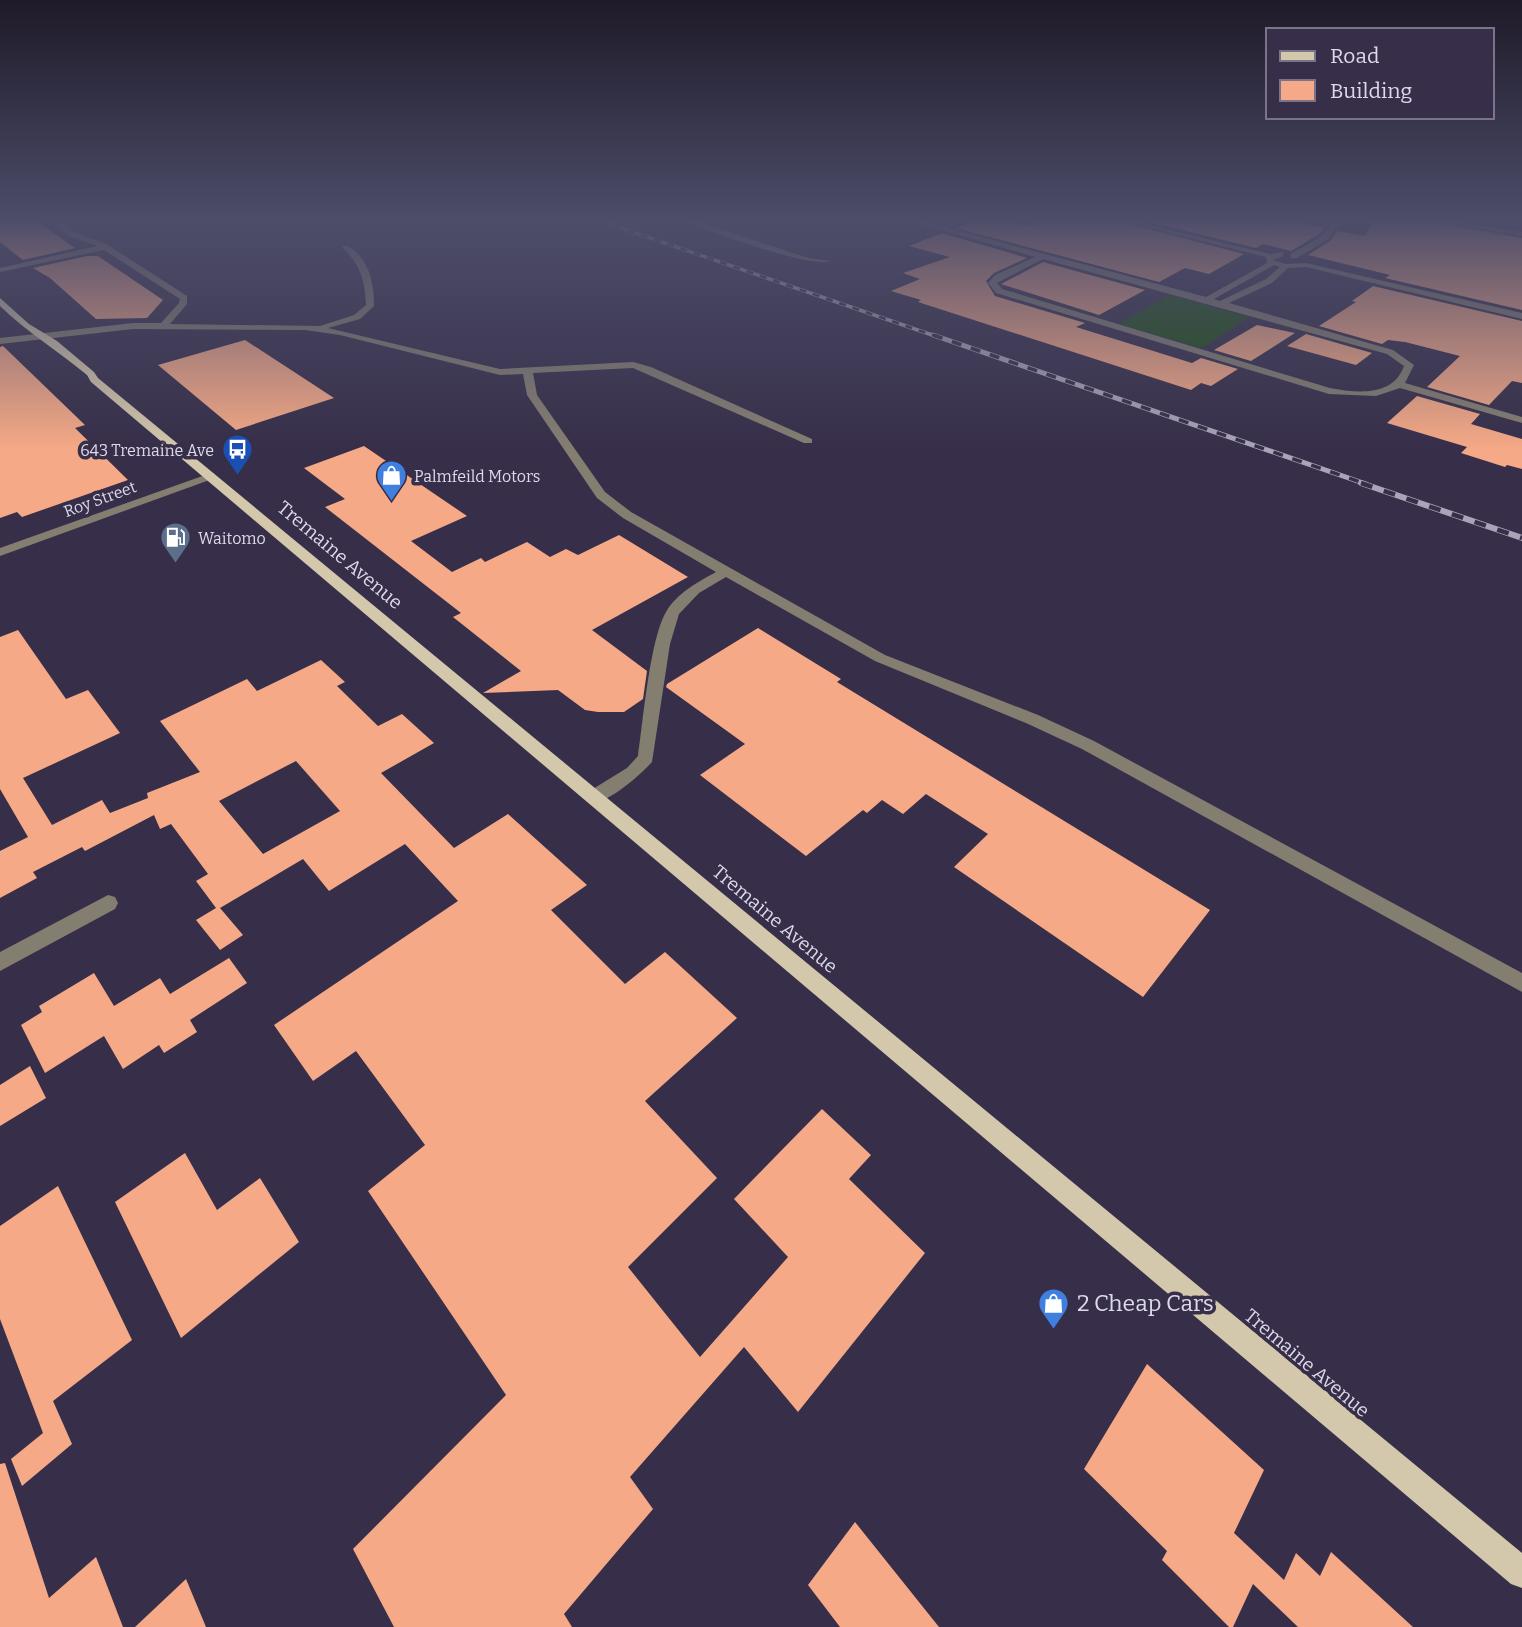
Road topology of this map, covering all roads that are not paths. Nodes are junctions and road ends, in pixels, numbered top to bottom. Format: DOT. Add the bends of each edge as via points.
graph roads {
  1 [pos="182,297"];
  2 [pos="369,297"];
  3 [pos="1015,297"];
  4 [pos="1196,297"];
  5 [pos="1213,297"];
  6 [pos="1233,297"];
  7 [pos="1441,297"];
  8 [pos="1208,300"];
  9 [pos="0,301"];
  10 [pos="1222,304"];
  11 [pos="1522,316"];
  12 [pos="164,325"];
  13 [pos="305,327"];
  14 [pos="40,335"];
  15 [pos="0,341"];
  16 [pos="528,372"];
  17 [pos="1399,384"];
  18 [pos="1522,420"];
  19 [pos="807,441"];
  20 [pos="211,476"];
  21 [pos="0,552"];
  22 [pos="726,572"];
  23 [pos="594,797"];
  24 [pos="108,903"];
  25 [pos="0,962"];
  26 [pos="1522,983"];
  27 [pos="1522,1573"];
  1 -- 12 [label="street" via="183,304"];
  2 -- 13 [label="street" via="370,306 363,314 342,323"];
  3 -- 17 [label="street" via="1329,391 1363,395"];
  4 -- 8 [label="street"];
  5 -- 8 [label="street"];
  6 -- 10 [label="street"];
  7 -- 11 [label="street"];
  8 -- 10 [label="street"];
  9 -- 14 [label="main road, Tremaine Avenue"];
  10 -- 17 [label="street" via="1390,352 1409,365"];
  12 -- 13 [label="street"];
  12 -- 14 [label="street"];
  13 -- 16 [label="street" via="500,372"];
  14 -- 15 [label="street"];
  14 -- 20 [label="main road, Tremaine Avenue"];
  16 -- 19 [label="street" via="638,365"];
  16 -- 22 [label="street" via="533,395 601,495 626,515"];
  17 -- 18 [label="street"];
  20 -- 21 [label="street, Roy Street"];
  20 -- 23 [label="main road, Tremaine Avenue"];
  22 -- 23 [label="street" via="694,590 672,613 646,758"];
  22 -- 26 [label="street" via="880,658 1088,745"];
  23 -- 27 [label="main road, Tremaine Avenue"];
  24 -- 25 [label="street"];
}
